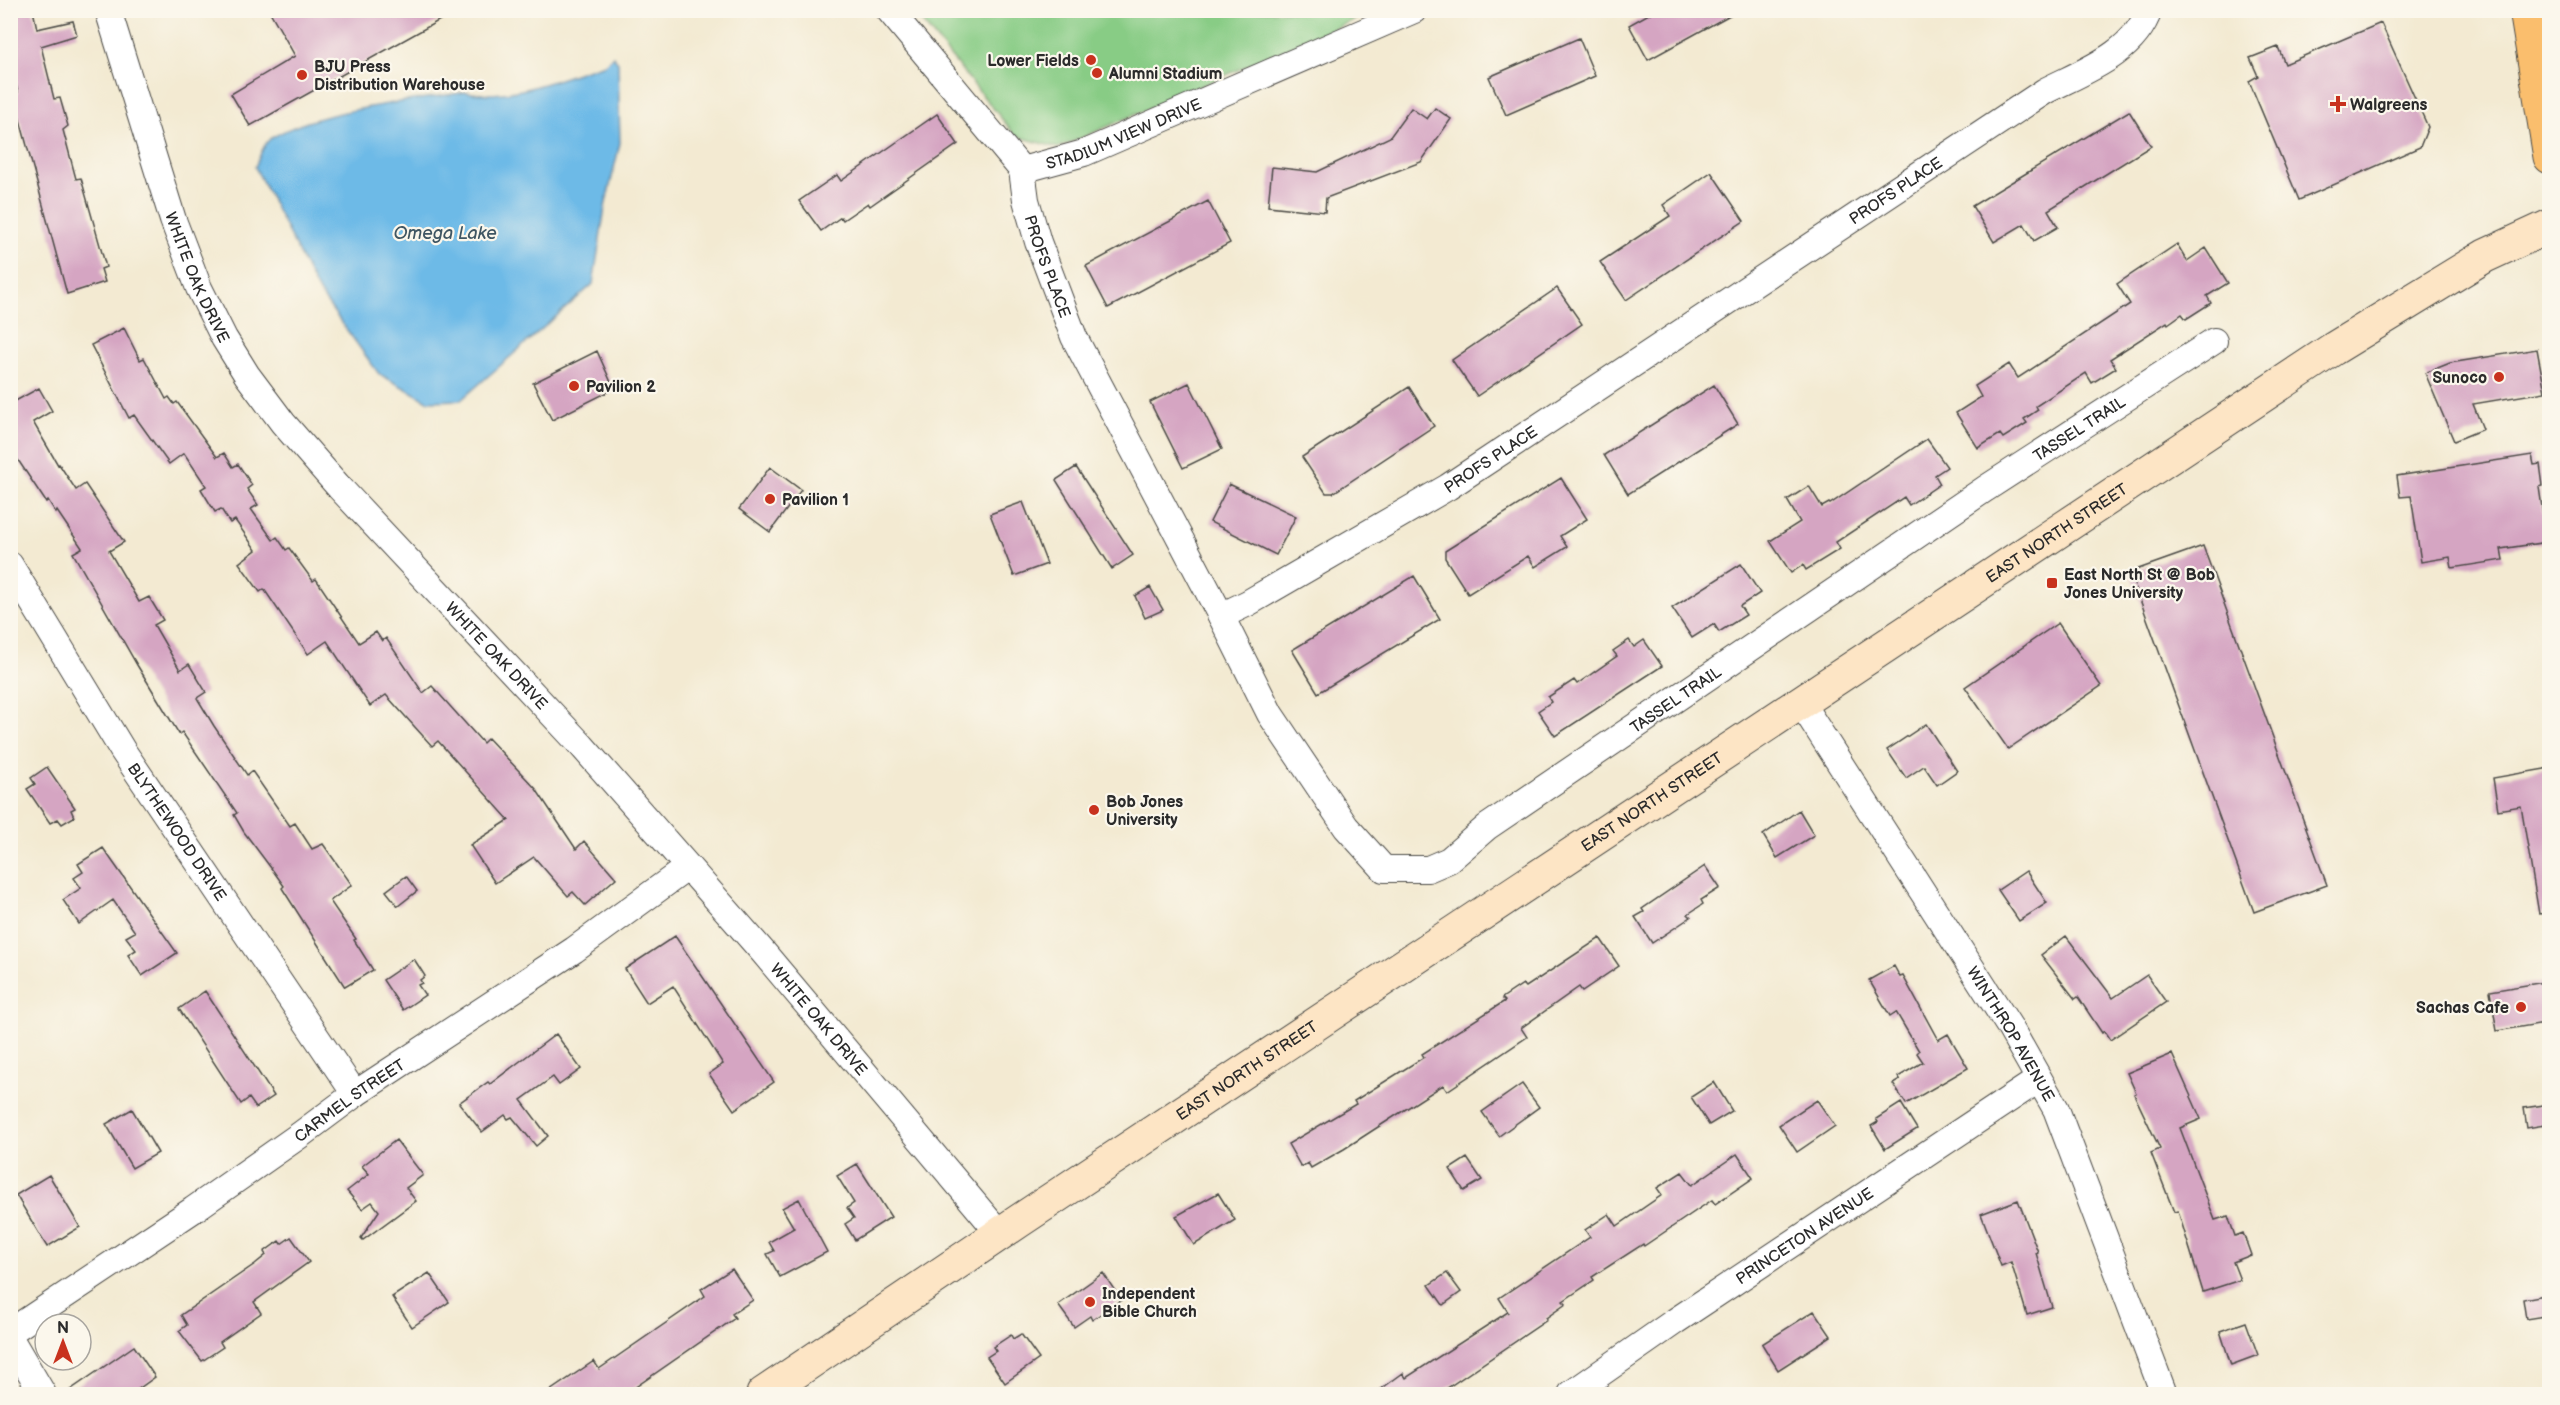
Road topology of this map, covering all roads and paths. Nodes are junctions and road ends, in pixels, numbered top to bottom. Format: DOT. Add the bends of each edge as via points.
graph roads {
  1 [pos="108,10"];
  2 [pos="889,10"];
  3 [pos="1414,10"];
  4 [pos="2149,10"];
  5 [pos="2526,10"];
  6 [pos="2550,157"];
  7 [pos="1022,170"];
  8 [pos="2550,226"];
  9 [pos="2214,341"];
  10 [pos="10,565"];
  11 [pos="1221,616"];
  12 [pos="1801,703"];
  13 [pos="688,867"];
  14 [pos="2038,1080"];
  15 [pos="355,1094"];
  16 [pos="1000,1234"];
  17 [pos="10,1332"];
  18 [pos="10,1338"];
  19 [pos="43,1395"];
  20 [pos="763,1395"];
  21 [pos="1571,1395"];
  22 [pos="2164,1395"];
  1 -- 13 [label="street, WHITE OAK DRIVE" via="173,220 199,288 247,375 339,487 582,746"];
  2 -- 7 [label="street"];
  3 -- 7 [label="street, STADIUM VIEW DRIVE" via="1084,153"];
  4 -- 11 [label="street, PROFS PLACE" via="2144,26 2131,42 2102,62 2045,91 1448,487"];
  5 -- 6 [label="main road"];
  7 -- 11 [label="street, PROFS PLACE" via="1038,242 1074,337"];
  8 -- 12 [label="main road, EAST NORTH STREET" via="2485,256 2333,349"];
  9 -- 11 [label="street, TASSEL TRAIL" via="1985,489 1487,827 1449,860 1428,868 1384,869 1346,827 1270,714"];
  10 -- 15 [label="street, BLYTHEWOOD DRIVE" via="123,751"];
  12 -- 14 [label="street, WINTHROP AVENUE" via="2009,1026"];
  12 -- 16 [label="main road, EAST NORTH STREET"];
  13 -- 15 [label="street, CARMEL STREET" via="573,950"];
  13 -- 16 [label="street, WHITE OAK DRIVE"];
  14 -- 21 [label="street, PRINCETON AVENUE"];
  14 -- 22 [label="street, WINTHROP AVENUE" via="2056,1109"];
  15 -- 17 [label="street, CARMEL STREET" via="242,1176"];
  16 -- 20 [label="main road, EAST NORTH STREET"];
  18 -- 19 [label="street"];
}
